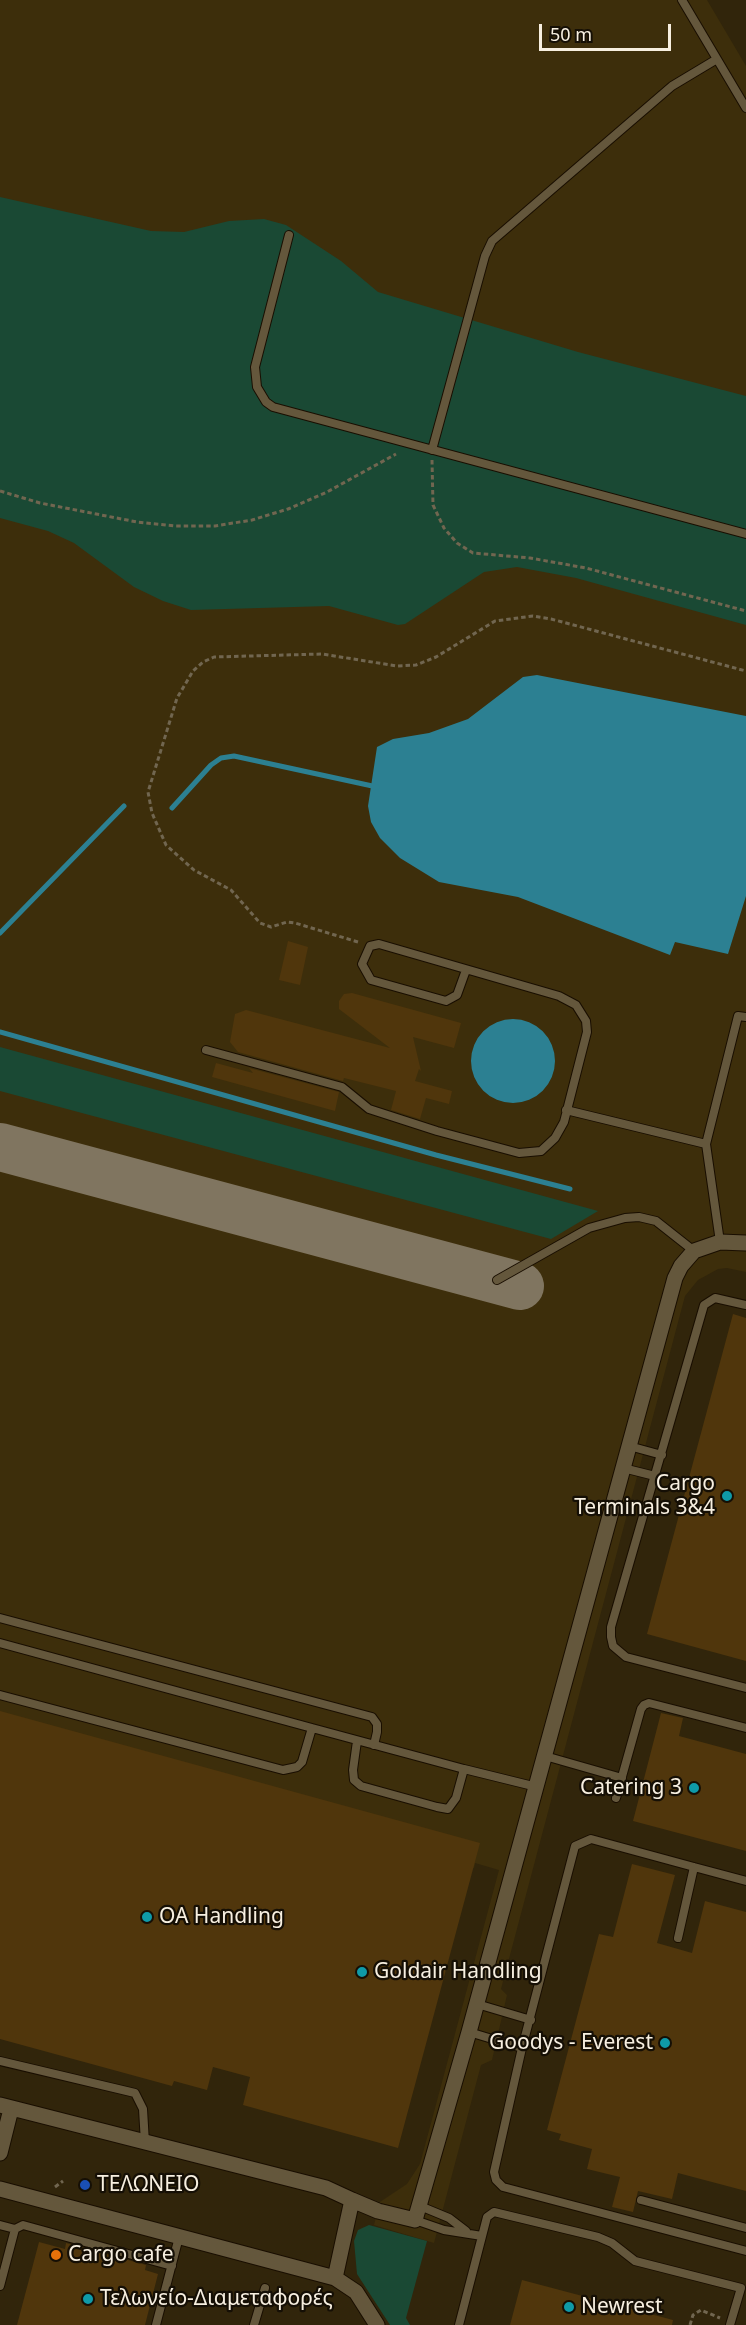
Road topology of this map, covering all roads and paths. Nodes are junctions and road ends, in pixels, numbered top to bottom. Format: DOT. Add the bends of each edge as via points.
graph roads {
  1 [pos="682,0"];
  2 [pos="717,59"];
  3 [pos="746,108"];
  4 [pos="289,236"];
  5 [pos="408,442"];
  6 [pos="432,450"];
  7 [pos="0,491"];
  8 [pos="746,534"];
  9 [pos="746,611"];
  10 [pos="746,671"];
  11 [pos="370,946"];
  12 [pos="466,970"];
  13 [pos="746,1017"];
  14 [pos="206,1050"];
  15 [pos="566,1110"];
  16 [pos="706,1144"];
  17 [pos="720,1242"];
  18 [pos="746,1243"];
  19 [pos="694,1251"];
  20 [pos="497,1280"];
  21 [pos="746,1305"];
  22 [pos="628,1446"];
  23 [pos="662,1455"];
  24 [pos="622,1468"];
  25 [pos="656,1476"];
  26 [pos="0,1618"];
  27 [pos="0,1643"];
  28 [pos="746,1688"];
  29 [pos="0,1695"];
  30 [pos="312,1728"];
  31 [pos="746,1728"];
  32 [pos="357,1741"];
  33 [pos="374,1745"];
  34 [pos="545,1756"];
  35 [pos="464,1769"];
  36 [pos="622,1778"];
  37 [pos="537,1787"];
  38 [pos="616,1798"];
  39 [pos="694,1868"];
  40 [pos="746,1881"];
  41 [pos="678,1938"];
  42 [pos="477,2004"];
  43 [pos="531,2020"];
  44 [pos="470,2032"];
  45 [pos="522,2048"];
  46 [pos="0,2061"];
  47 [pos="6,2107"];
  48 [pos="145,2143"];
  49 [pos="0,2153"];
  50 [pos="0,2189"];
  51 [pos="352,2200"];
  52 [pos="641,2200"];
  53 [pos="417,2213"];
  54 [pos="0,2225"];
  55 [pos="746,2228"];
  56 [pos="15,2229"];
  57 [pos="467,2232"];
  58 [pos="179,2236"];
  59 [pos="482,2236"];
  60 [pos="746,2251"];
  61 [pos="172,2266"];
  62 [pos="335,2278"];
  63 [pos="0,2286"];
  64 [pos="265,2288"];
  65 [pos="744,2289"];
  66 [pos="156,2325"];
  67 [pos="254,2325"];
  68 [pos="377,2325"];
  69 [pos="459,2325"];
  70 [pos="690,2325"];
  71 [pos="720,2325"];
  72 [pos="730,2325"];
  1 -- 2 [label="lane"];
  2 -- 3 [label="lane"];
  2 -- 6 [label="lane" via="672,86 492,241"];
  4 -- 5 [label="lane" via="255,367 260,393 266,402 283,410"];
  5 -- 6 [label="lane"];
  5 -- 7 [label="path" via="391,457 307,500 252,520 215,526 136,522"];
  6 -- 8 [label="lane"];
  6 -- 9 [label="path" via="433,506 444,528 473,553 586,568"];
  10 -- 11 [label="path" via="533,616 495,621 416,665 396,666 322,654 214,657 203,662 177,698 149,785 152,813 166,845 194,870 231,890 260,923 271,927 295,923"];
  11 -- 12 [label="lane" via="379,944"];
  11 -- 12 [label="lane" via="362,964 371,980 446,1000 458,995"];
  12 -- 15 [label="lane" via="559,996 583,1012 587,1032"];
  13 -- 16 [label="lane" via="738,1016"];
  14 -- 15 [label="lane" via="342,1087 369,1109 519,1153 541,1151 549,1145 564,1122"];
  15 -- 16 [label="lane"];
  16 -- 17 [label="lane"];
  17 -- 18 [label="street"];
  17 -- 19 [label="street"];
  19 -- 20 [label="lane" via="656,1221 625,1218 589,1228"];
  19 -- 22 [label="street" via="675,1278"];
  21 -- 23 [label="lane" via="715,1298 704,1305"];
  22 -- 23 [label="lane"];
  22 -- 24 [label="street"];
  23 -- 25 [label="lane"];
  24 -- 25 [label="lane"];
  24 -- 34 [label="street"];
  25 -- 28 [label="lane" via="611,1627 613,1646 626,1657"];
  26 -- 33 [label="lane" via="372,1717 377,1724"];
  27 -- 30 [label="lane"];
  29 -- 30 [label="lane" via="283,1770 297,1767 302,1761"];
  30 -- 32 [label="lane"];
  31 -- 36 [label="lane" via="649,1703 641,1709"];
  32 -- 33 [label="lane"];
  32 -- 35 [label="lane" via="354,1780 361,1786 426,1804 448,1809 456,1798"];
  33 -- 35 [label="lane"];
  34 -- 36 [label="lane"];
  34 -- 37 [label="street"];
  35 -- 37 [label="lane"];
  36 -- 38 [label="lane"];
  37 -- 42 [label="street"];
  39 -- 40 [label="lane"];
  39 -- 41 [label="lane"];
  39 -- 43 [label="lane" via="591,1839 575,1846"];
  42 -- 43 [label="lane"];
  42 -- 44 [label="street"];
  43 -- 45 [label="lane"];
  44 -- 45 [label="lane"];
  44 -- 53 [label="street"];
  45 -- 60 [label="lane" via="494,2172 503,2187"];
  46 -- 48 [label="lane" via="135,2093 143,2109"];
  47 -- 48 [label="street"];
  47 -- 49 [label="street"];
  48 -- 51 [label="street" via="326,2188"];
  50 -- 58 [label="street"];
  51 -- 53 [label="street" via="378,2211"];
  51 -- 62 [label="street"];
  52 -- 55 [label="lane"];
  53 -- 57 [label="lane" via="444,2230"];
  53 -- 57 [label="lane" via="449,2218"];
  54 -- 56 [label="lane"];
  56 -- 61 [label="lane" via="23,2225"];
  56 -- 63 [label="lane"];
  57 -- 59 [label="lane"];
  58 -- 61 [label="lane"];
  58 -- 62 [label="street"];
  59 -- 65 [label="lane" via="487,2217 494,2212 508,2213 598,2237 635,2261"];
  59 -- 69 [label="lane"];
  61 -- 66 [label="lane"];
  62 -- 68 [label="street" via="356,2292"];
  64 -- 67 [label="lane"];
  65 -- 72 [label="lane"];
  70 -- 71 [label="path" via="693,2315 701,2310 719,2316"];
}
